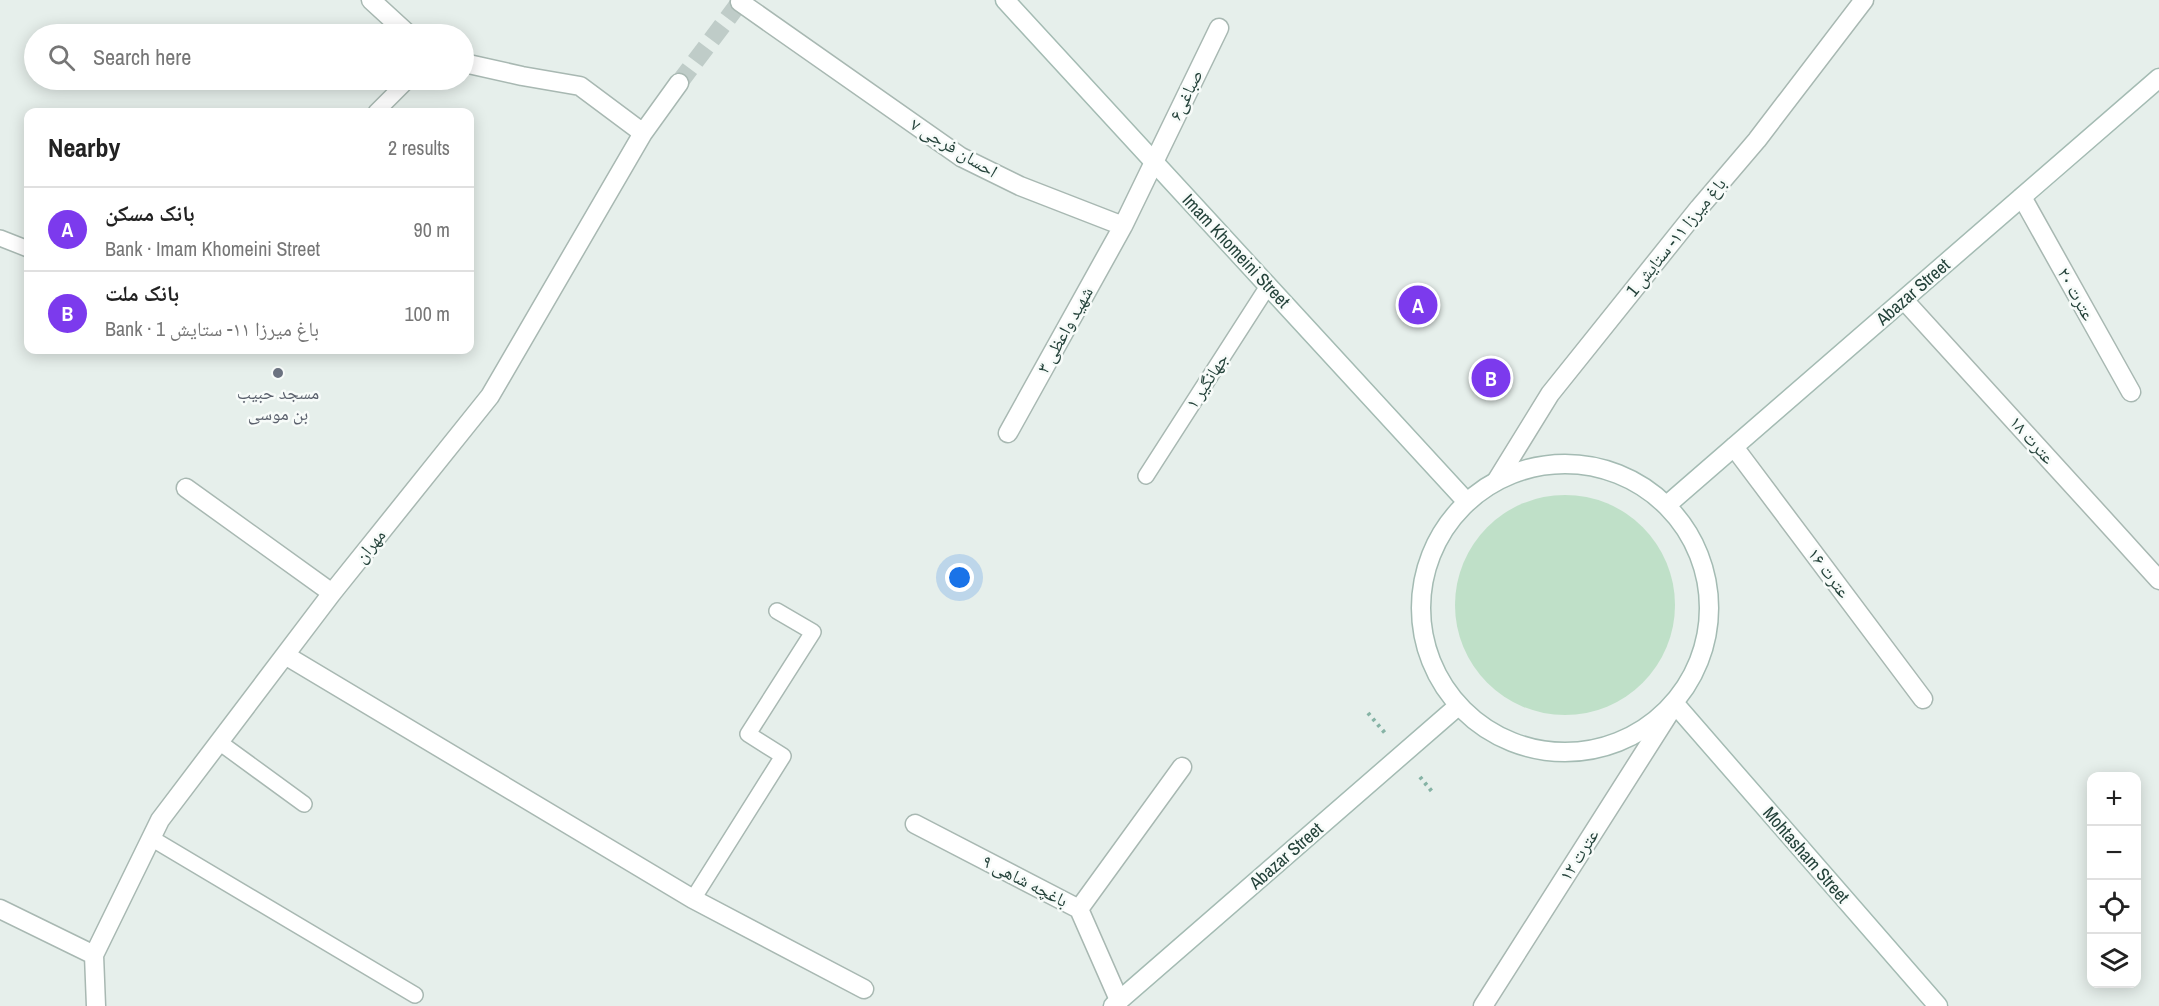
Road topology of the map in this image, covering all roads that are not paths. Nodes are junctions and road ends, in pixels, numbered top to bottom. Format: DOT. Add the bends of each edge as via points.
graph roads {
  1 [pos="371,0"];
  2 [pos="1005,0"];
  3 [pos="1864,0"];
  4 [pos="740,2"];
  5 [pos="397,24"];
  6 [pos="1219,28"];
  7 [pos="474,65"];
  8 [pos="2159,78"];
  9 [pos="679,83"];
  10 [pos="398,90"];
  11 [pos="380,108"];
  12 [pos="643,133"];
  13 [pos="1153,161"];
  14 [pos="2022,197"];
  15 [pos="1123,226"];
  16 [pos="0,238"];
  17 [pos="24,247"];
  18 [pos="1268,286"];
  19 [pos="1904,300"];
  20 [pos="2130,392"];
  21 [pos="1008,433"];
  22 [pos="1734,447"];
  23 [pos="1146,476"];
  24 [pos="1497,480"];
  25 [pos="186,488"];
  26 [pos="1466,501"];
  27 [pos="1667,505"];
  28 [pos="2159,580"];
  29 [pos="332,593"];
  30 [pos="777,611"];
  31 [pos="285,655"];
  32 [pos="1923,699"];
  33 [pos="1675,704"];
  34 [pos="1458,706"];
  35 [pos="219,742"];
  36 [pos="1182,767"];
  37 [pos="304,804"];
  38 [pos="915,824"];
  39 [pos="151,838"];
  40 [pos="693,899"];
  41 [pos="0,909"];
  42 [pos="1079,909"];
  43 [pos="94,955"];
  44 [pos="864,989"];
  45 [pos="415,994"];
  46 [pos="1116,1003"];
  47 [pos="96,1006"];
  48 [pos="1483,1006"];
  49 [pos="1938,1006"];
  1 -- 5 [label="street"];
  2 -- 13 [label="street, Imam Khomeini Street"];
  3 -- 24 [label="street, باغ میرزا ۱۱- ستایش 1" via="1757,140 1550,394"];
  4 -- 15 [label="street, احسان فرجی ۷" via="961,157 1020,186"];
  6 -- 13 [label="street, صباغی۶"];
  7 -- 12 [label="street" via="580,86"];
  8 -- 14 [label="street, Abazar Street"];
  9 -- 12 [label="street, مهران"];
  10 -- 11 [label="lane"];
  12 -- 29 [label="street, مهران" via="490,396"];
  13 -- 15 [label="street"];
  13 -- 18 [label="street, Imam Khomeini Street"];
  14 -- 19 [label="street, Abazar Street"];
  14 -- 20 [label="street, عترت ۲۰"];
  15 -- 21 [label="street, شهید واعظی ۳"];
  16 -- 17 [label="lane"];
  18 -- 23 [label="lane, جهانگیر ۱"];
  18 -- 26 [label="street, Imam Khomeini Street"];
  19 -- 22 [label="street, Abazar Street"];
  19 -- 28 [label="street, عترت ۱۸"];
  22 -- 27 [label="street, Abazar Street"];
  22 -- 32 [label="street, عترت ۱۶"];
  24 -- 26 [label="street"];
  24 -- 27 [label="street, عترت ۱۲" via="1531,466 1568,462 1604,468 1639,483"];
  25 -- 29 [label="street"];
  26 -- 34 [label="street" via="1439,537 1423,579 1421,624 1433,668"];
  27 -- 33 [label="street, عترت ۱۲" via="1694,540 1708,581 1709,625 1698,667"];
  29 -- 31 [label="street, مهران"];
  30 -- 40 [label="lane" via="813,632 748,734 783,756"];
  31 -- 35 [label="street, مهران"];
  31 -- 40 [label="street"];
  33 -- 34 [label="street" via="1637,735 1592,751 1552,752 1496,736"];
  33 -- 48 [label="street, عترت ۱۲"];
  33 -- 49 [label="street, Mohtasham Street"];
  34 -- 46 [label="street, Abazar Street"];
  35 -- 37 [label="lane"];
  35 -- 39 [label="street, مهران" via="160,820"];
  36 -- 42 [label="street"];
  38 -- 42 [label="street, باغچه شاهی ۹"];
  39 -- 43 [label="street, مهران"];
  39 -- 45 [label="lane"];
  40 -- 44 [label="street"];
  41 -- 43 [label="street"];
  42 -- 46 [label="street, باغچه شاهی ۹"];
  43 -- 47 [label="street"];
}
